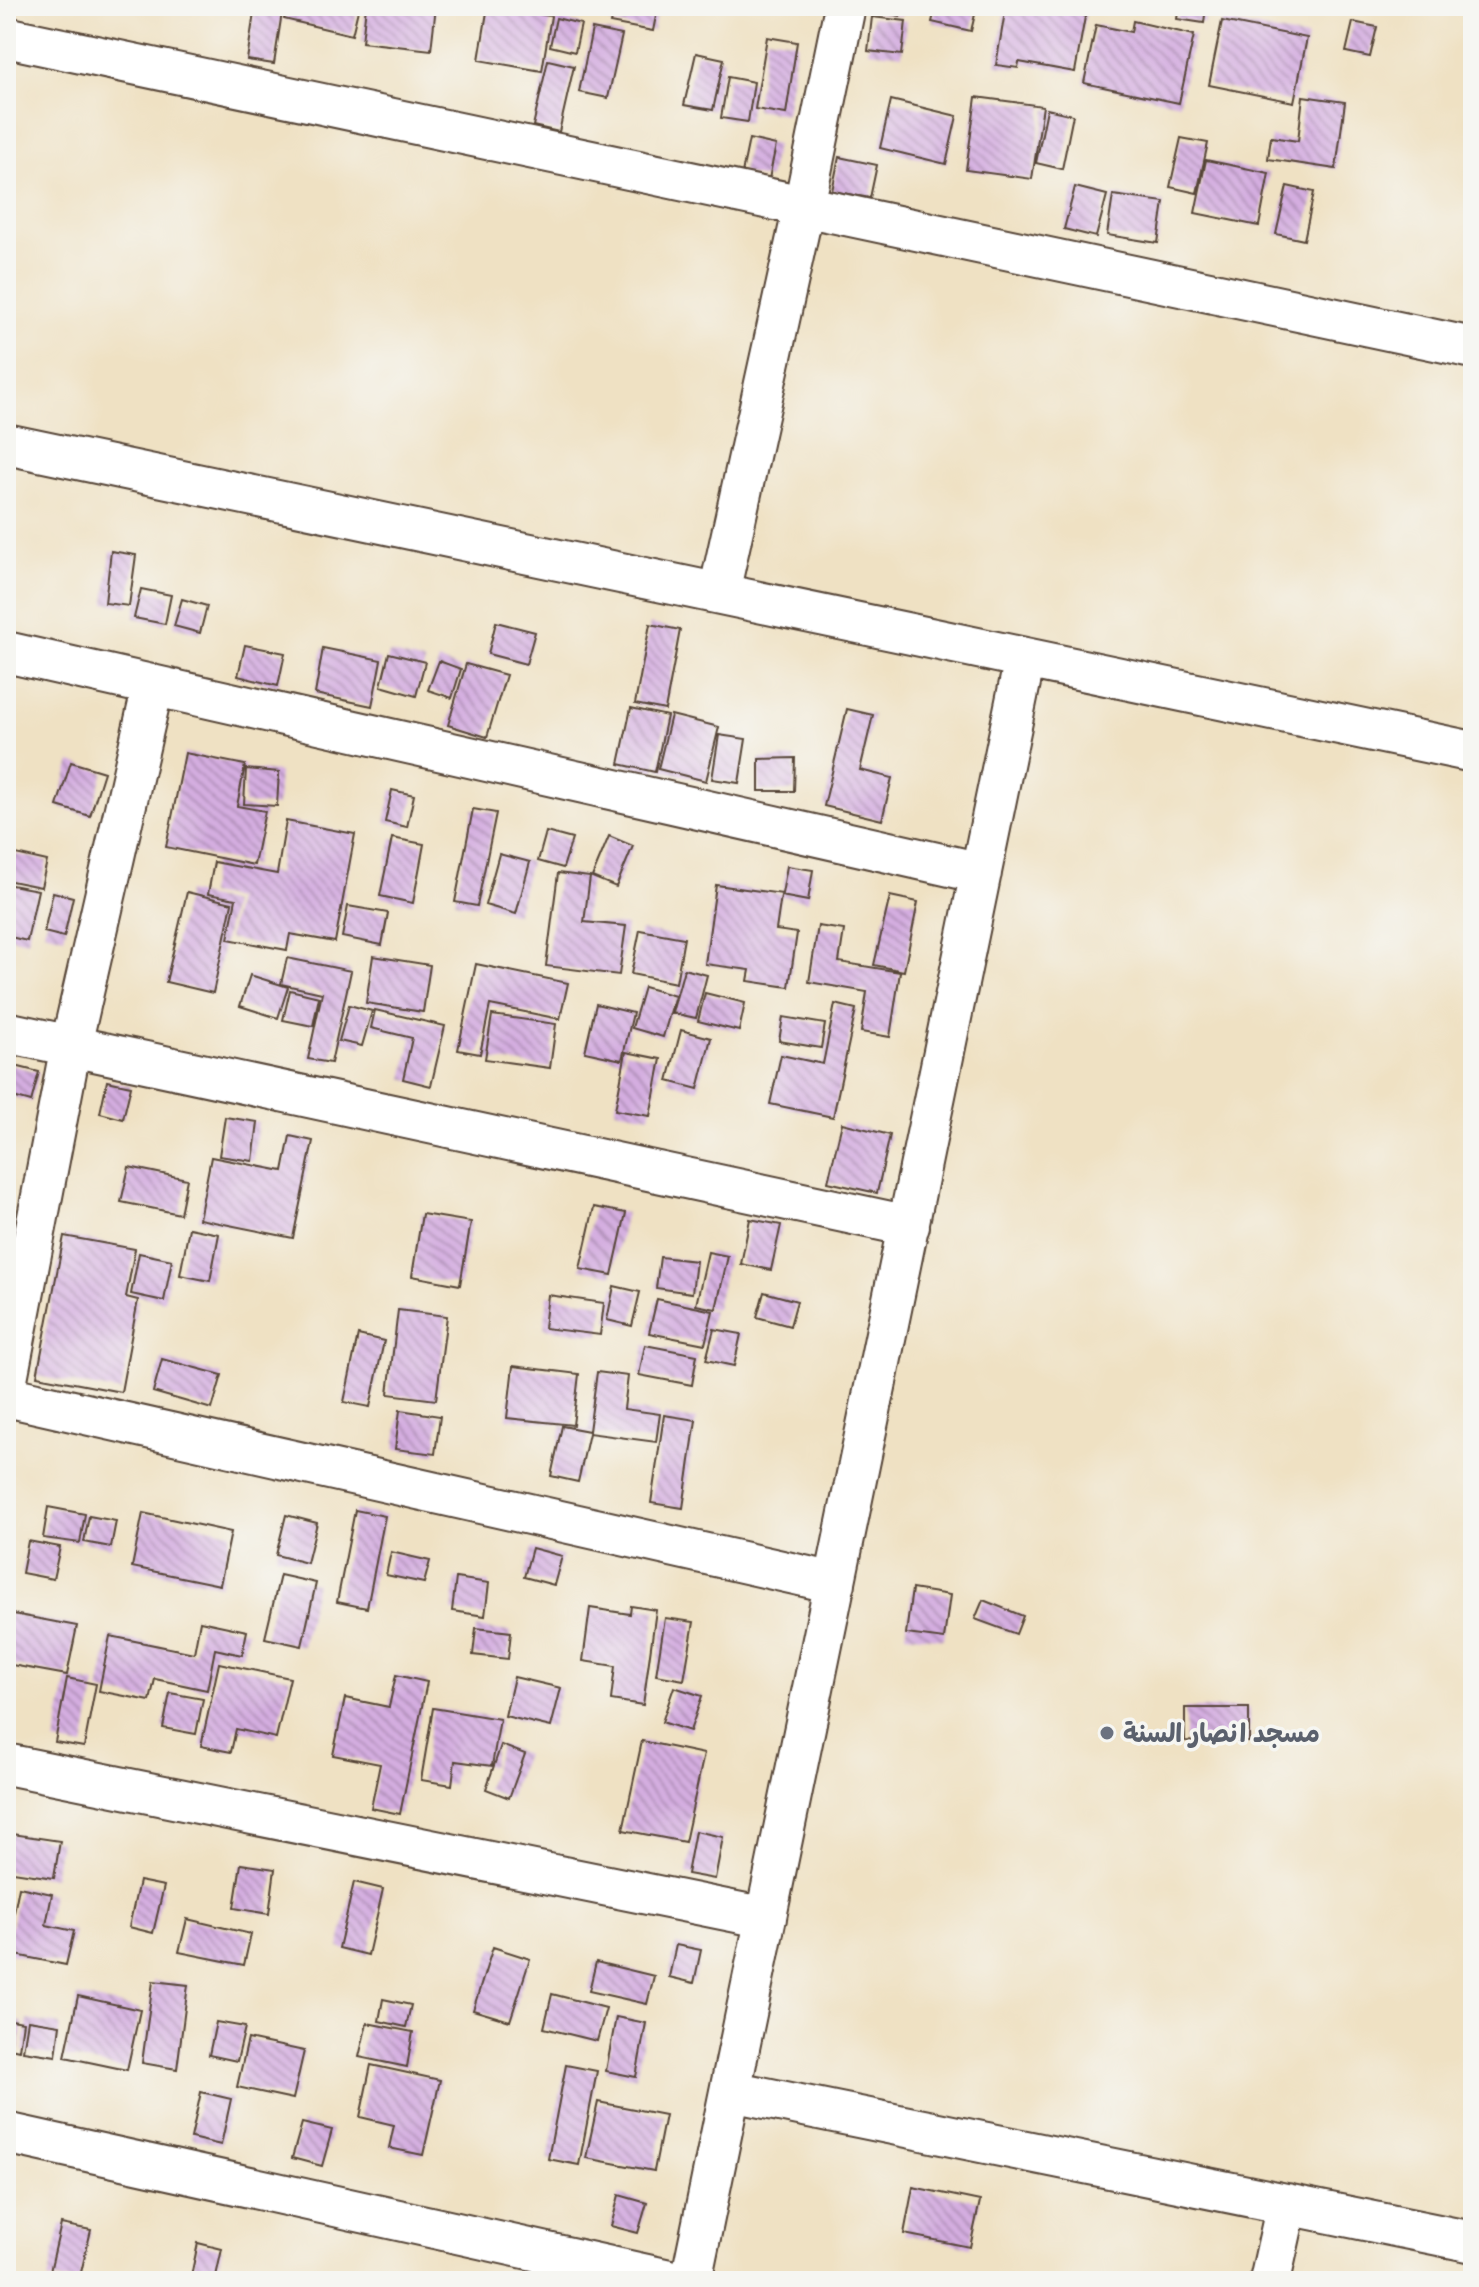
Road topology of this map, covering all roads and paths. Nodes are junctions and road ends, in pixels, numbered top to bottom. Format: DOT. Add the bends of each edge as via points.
graph roads {
  1 [pos="845,6"];
  2 [pos="6,37"];
  3 [pos="804,206"];
  4 [pos="1473,348"];
  5 [pos="6,444"];
  6 [pos="719,593"];
  7 [pos="6,652"];
  8 [pos="1025,658"];
  9 [pos="153,686"];
  10 [pos="1473,752"];
  11 [pos="981,873"];
  12 [pos="6,1032"];
  13 [pos="71,1045"];
  14 [pos="909,1226"];
  15 [pos="6,1384"];
  16 [pos="6,1396"];
  17 [pos="835,1583"];
  18 [pos="6,1764"];
  19 [pos="766,1918"];
  20 [pos="731,2091"];
  21 [pos="6,2133"];
  22 [pos="1287,2204"];
  23 [pos="1473,2242"];
  24 [pos="674,2281"];
  25 [pos="691,2281"];
  26 [pos="1270,2281"];
  1 -- 3 [label="street"];
  2 -- 3 [label="street"];
  3 -- 4 [label="street"];
  3 -- 6 [label="street"];
  5 -- 6 [label="street"];
  6 -- 8 [label="street"];
  7 -- 9 [label="street"];
  8 -- 10 [label="street"];
  8 -- 11 [label="street"];
  9 -- 11 [label="street"];
  9 -- 13 [label="street"];
  11 -- 14 [label="street"];
  12 -- 13 [label="street"];
  13 -- 14 [label="street"];
  13 -- 15 [label="street"];
  14 -- 17 [label="street"];
  16 -- 17 [label="street"];
  17 -- 19 [label="street"];
  18 -- 19 [label="street"];
  19 -- 20 [label="street"];
  20 -- 22 [label="street"];
  20 -- 25 [label="street"];
  21 -- 24 [label="street"];
  22 -- 23 [label="street"];
  22 -- 26 [label="street"];
}
